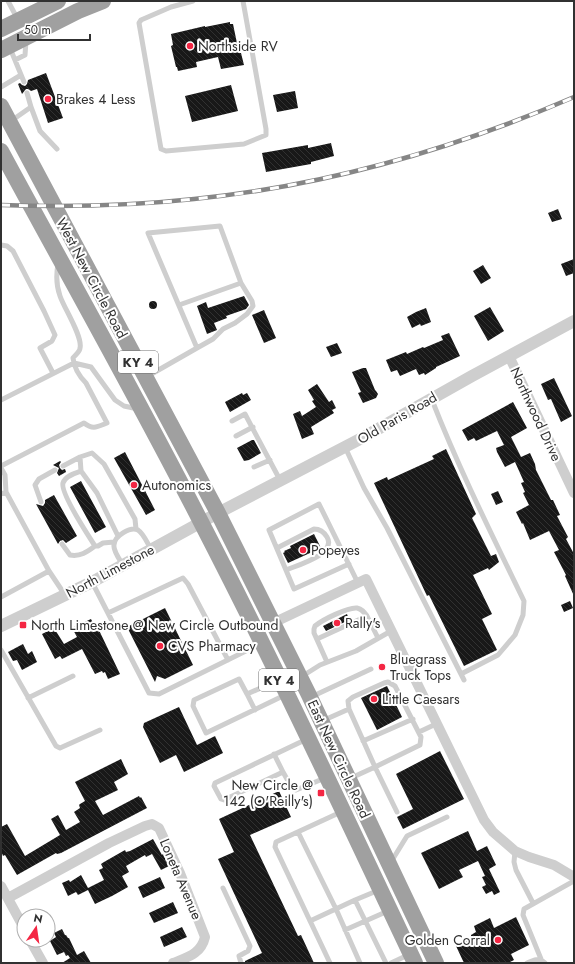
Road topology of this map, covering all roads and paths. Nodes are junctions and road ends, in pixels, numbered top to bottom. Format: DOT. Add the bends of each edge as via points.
graph roads {
  1 [pos="8,1"];
  2 [pos="58,1"];
  3 [pos="103,1"];
  4 [pos="193,1"];
  5 [pos="243,1"];
  6 [pos="18,21"];
  7 [pos="1,29"];
  8 [pos="8,52"];
  9 [pos="21,75"];
  10 [pos="24,82"];
  11 [pos="1,87"];
  12 [pos="27,93"];
  13 [pos="1,106"];
  14 [pos="31,106"];
  15 [pos="10,121"];
  16 [pos="57,149"];
  17 [pos="1,151"];
  18 [pos="1,245"];
  19 [pos="58,256"];
  20 [pos="241,283"];
  21 [pos="179,306"];
  22 [pos="574,321"];
  23 [pos="197,348"];
  24 [pos="509,356"];
  25 [pos="74,364"];
  26 [pos="53,373"];
  27 [pos="146,377"];
  28 [pos="431,399"];
  29 [pos="1,400"];
  30 [pos="142,410"];
  31 [pos="232,421"];
  32 [pos="253,427"];
  33 [pos="236,436"];
  34 [pos="344,447"];
  35 [pos="80,457"];
  36 [pos="270,460"];
  37 [pos="63,466"];
  38 [pos="1,467"];
  39 [pos="254,467"];
  40 [pos="55,470"];
  41 [pos="81,471"];
  42 [pos="280,481"];
  43 [pos="574,493"];
  44 [pos="3,494"];
  45 [pos="41,502"];
  46 [pos="218,513"];
  47 [pos="202,522"];
  48 [pos="136,529"];
  49 [pos="118,536"];
  50 [pos="114,542"];
  51 [pos="62,544"];
  52 [pos="95,546"];
  53 [pos="276,548"];
  54 [pos="151,550"];
  55 [pos="349,564"];
  56 [pos="123,565"];
  57 [pos="286,570"];
  58 [pos="50,571"];
  59 [pos="92,582"];
  60 [pos="358,583"];
  61 [pos="65,595"];
  62 [pos="1,597"];
  63 [pos="108,613"];
  64 [pos="367,616"];
  65 [pos="273,623"];
  66 [pos="1,626"];
  67 [pos="391,631"];
  68 [pos="378,638"];
  69 [pos="317,639"];
  70 [pos="262,643"];
  71 [pos="1,650"];
  72 [pos="228,660"];
  73 [pos="327,662"];
  74 [pos="371,669"];
  75 [pos="461,674"];
  76 [pos="73,676"];
  77 [pos="300,677"];
  78 [pos="464,680"];
  79 [pos="283,687"];
  80 [pos="247,694"];
  81 [pos="28,698"];
  82 [pos="310,698"];
  83 [pos="349,709"];
  84 [pos="255,710"];
  85 [pos="413,719"];
  86 [pos="321,721"];
  87 [pos="436,724"];
  88 [pos="100,730"];
  89 [pos="419,732"];
  90 [pos="308,738"];
  91 [pos="363,741"];
  92 [pos="274,754"];
  93 [pos="374,766"];
  94 [pos="283,772"];
  95 [pos="327,777"];
  96 [pos="349,779"];
  97 [pos="344,811"];
  98 [pos="397,812"];
  99 [pos="447,817"];
  100 [pos="298,832"];
  101 [pos="515,851"];
  102 [pos="389,864"];
  103 [pos="574,878"];
  104 [pos="574,881"];
  105 [pos="1,886"];
  106 [pos="223,888"];
  107 [pos="381,890"];
  108 [pos="8,898"];
  109 [pos="356,900"];
  110 [pos="533,903"];
  111 [pos="336,909"];
  112 [pos="390,910"];
  113 [pos="16,913"];
  114 [pos="310,921"];
  115 [pos="366,921"];
  116 [pos="345,930"];
  117 [pos="35,948"];
  118 [pos="413,958"];
  119 [pos="543,961"];
  120 [pos="43,963"];
  121 [pos="173,963"];
  122 [pos="241,963"];
  123 [pos="330,963"];
  124 [pos="360,963"];
  125 [pos="386,963"];
  126 [pos="391,963"];
  127 [pos="436,963"];
  128 [pos="527,963"];
  1 -- 6 [label="lane"];
  2 -- 6 [label="highway"];
  3 -- 8 [label="highway" via="26,37"];
  4 -- 5 [label="lane" via="171,7 139,23 161,149 166,151 244,144 266,135"];
  6 -- 7 [label="highway"];
  8 -- 9 [label="lane"];
  9 -- 10 [label="lane"];
  9 -- 11 [label="lane"];
  12 -- 14 [label="lane"];
  13 -- 15 [label="highway, West New Circle Road / KY 4"];
  14 -- 15 [label="lane"];
  14 -- 16 [label="lane" via="40,131"];
  15 -- 27 [label="highway, West New Circle Road / KY 4"];
  17 -- 19 [label="highway, West New Circle Road / KY 4"];
  18 -- 26 [label="lane" via="13,251 55,335 52,341 40,348"];
  19 -- 25 [label="lane" via="56,284 81,345 73,358"];
  19 -- 30 [label="highway, West New Circle Road / KY 4"];
  20 -- 21 [label="lane"];
  20 -- 21 [label="lane" via="220,226 148,233"];
  20 -- 23 [label="lane" via="253,306 247,314"];
  21 -- 23 [label="lane"];
  22 -- 24 [label="street, Old Paris Road"];
  23 -- 27 [label="lane"];
  24 -- 28 [label="street, Old Paris Road"];
  24 -- 43 [label="street, Northwood Drive"];
  25 -- 26 [label="lane"];
  25 -- 30 [label="lane" via="91,367 115,400 124,406"];
  25 -- 38 [label="lane" via="107,423 95,427 89,427 84,423"];
  26 -- 29 [label="lane"];
  27 -- 46 [label="highway, West New Circle Road / KY 4"];
  28 -- 34 [label="street, Old Paris Road"];
  28 -- 75 [label="lane" via="476,502 524,601 523,615 515,635 498,655"];
  30 -- 47 [label="highway, West New Circle Road / KY 4"];
  31 -- 32 [label="lane" via="245,414"];
  32 -- 33 [label="lane"];
  32 -- 36 [label="lane"];
  34 -- 42 [label="street, Old Paris Road"];
  34 -- 75 [label="lane"];
  35 -- 37 [label="lane"];
  35 -- 41 [label="lane"];
  35 -- 48 [label="lane" via="92,453 104,464 135,519"];
  36 -- 39 [label="lane"];
  36 -- 42 [label="lane"];
  38 -- 44 [label="lane" via="4,475"];
  40 -- 45 [label="lane" via="38,479 35,486"];
  41 -- 49 [label="lane" via="97,493"];
  41 -- 52 [label="lane" via="65,479 63,488"];
  42 -- 46 [label="street, Old Paris Road"];
  44 -- 58 [label="lane"];
  46 -- 47 [label="street, North Limestone"];
  46 -- 65 [label="highway, East New Circle Road / KY 4"];
  47 -- 54 [label="street, North Limestone"];
  47 -- 70 [label="highway, East New Circle Road / KY 4"];
  48 -- 49 [label="lane"];
  48 -- 54 [label="lane"];
  49 -- 50 [label="lane"];
  50 -- 52 [label="lane"];
  50 -- 56 [label="lane"];
  51 -- 52 [label="lane" via="70,555 76,556 88,552"];
  53 -- 55 [label="lane" via="269,530 319,504"];
  53 -- 57 [label="lane"];
  53 -- 57 [label="lane" via="314,529 319,529 328,539 327,550 321,555"];
  54 -- 56 [label="street, North Limestone"];
  55 -- 57 [label="lane" via="294,590"];
  55 -- 60 [label="lane"];
  56 -- 59 [label="street, North Limestone"];
  58 -- 61 [label="lane"];
  58 -- 62 [label="lane"];
  59 -- 61 [label="street, North Limestone"];
  59 -- 63 [label="lane"];
  60 -- 65 [label="street"];
  60 -- 67 [label="street" via="366,579"];
  61 -- 66 [label="street, North Limestone"];
  63 -- 72 [label="lane" via="183,578"];
  63 -- 72 [label="lane" via="149,693 159,694"];
  64 -- 68 [label="lane"];
  64 -- 69 [label="lane"];
  64 -- 69 [label="lane" via="357,608 345,611 315,626"];
  65 -- 77 [label="highway, East New Circle Road / KY 4"];
  67 -- 68 [label="lane"];
  67 -- 87 [label="street"];
  68 -- 73 [label="lane" via="356,651"];
  69 -- 73 [label="lane"];
  70 -- 72 [label="lane"];
  70 -- 79 [label="highway, East New Circle Road / KY 4"];
  71 -- 81 [label="lane"];
  73 -- 77 [label="lane"];
  74 -- 82 [label="lane"];
  75 -- 78 [label="lane"];
  76 -- 81 [label="lane"];
  77 -- 82 [label="highway, East New Circle Road / KY 4"];
  79 -- 80 [label="lane"];
  79 -- 84 [label="lane"];
  79 -- 90 [label="highway, East New Circle Road / KY 4"];
  80 -- 84 [label="lane"];
  80 -- 84 [label="lane" via="239,679 194,700 193,706 206,733"];
  81 -- 88 [label="lane" via="56,746 60,748"];
  82 -- 86 [label="highway, East New Circle Road / KY 4"];
  83 -- 85 [label="lane" via="348,701 388,682 395,686"];
  83 -- 86 [label="lane"];
  83 -- 91 [label="lane"];
  85 -- 89 [label="lane"];
  85 -- 91 [label="lane"];
  86 -- 96 [label="highway, East New Circle Road / KY 4"];
  87 -- 89 [label="lane"];
  87 -- 101 [label="street" via="484,820 493,832"];
  89 -- 93 [label="lane" via="420,745"];
  90 -- 92 [label="lane"];
  90 -- 95 [label="highway, East New Circle Road / KY 4"];
  91 -- 93 [label="lane"];
  92 -- 94 [label="lane"];
  92 -- 94 [label="lane" via="214,786 224,800"];
  93 -- 96 [label="lane"];
  93 -- 98 [label="lane"];
  94 -- 95 [label="lane" via="294,790"];
  95 -- 97 [label="highway, East New Circle Road / KY 4"];
  96 -- 102 [label="highway, East New Circle Road / KY 4"];
  97 -- 100 [label="lane"];
  97 -- 107 [label="highway, East New Circle Road / KY 4"];
  99 -- 102 [label="lane" via="407,836"];
  100 -- 111 [label="lane"];
  100 -- 114 [label="lane" via="276,842 275,847"];
  101 -- 103 [label="street" via="554,865"];
  101 -- 110 [label="lane" via="516,870"];
  102 -- 127 [label="highway, East New Circle Road / KY 4"];
  104 -- 110 [label="lane"];
  105 -- 108 [label="street"];
  106 -- 122 [label="lane" via="250,946 248,951 239,956"];
  107 -- 109 [label="lane"];
  107 -- 112 [label="highway, East New Circle Road / KY 4"];
  108 -- 113 [label="street"];
  108 -- 121 [label="street, Loneta Avenue" via="109,843 152,824 159,828 177,866 205,937 200,949"];
  109 -- 111 [label="lane"];
  109 -- 115 [label="lane"];
  110 -- 119 [label="lane" via="524,909 523,915"];
  111 -- 114 [label="lane"];
  111 -- 116 [label="lane"];
  112 -- 115 [label="lane"];
  112 -- 118 [label="highway, East New Circle Road / KY 4"];
  114 -- 123 [label="lane"];
  115 -- 116 [label="lane"];
  115 -- 125 [label="lane"];
  116 -- 124 [label="lane"];
  117 -- 120 [label="street"];
  118 -- 126 [label="lane"];
  119 -- 128 [label="lane" via="537,959"];
}
